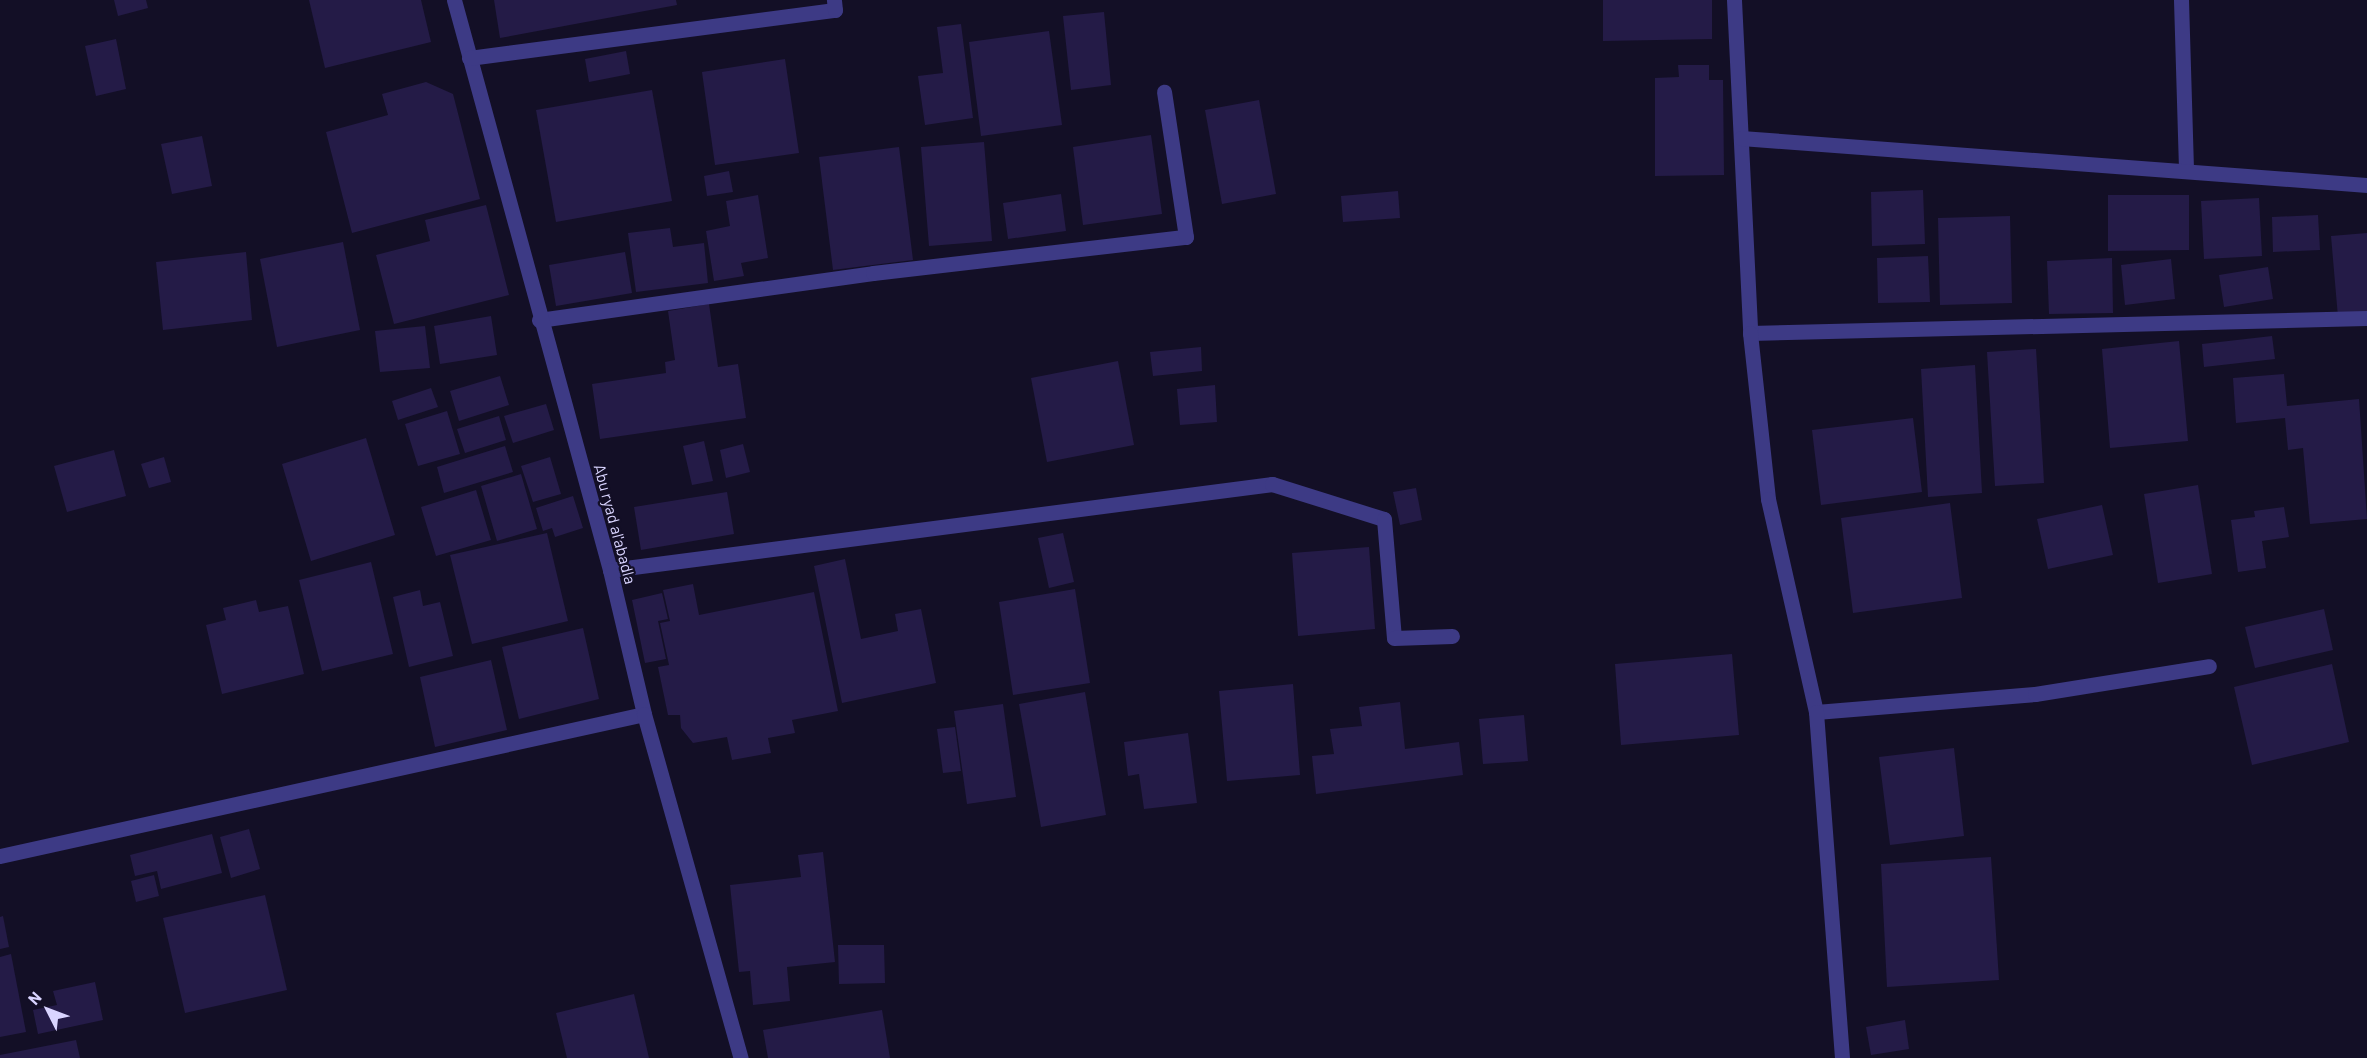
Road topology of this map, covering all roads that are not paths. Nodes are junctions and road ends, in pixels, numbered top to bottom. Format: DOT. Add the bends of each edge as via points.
graph roads {
  1 [pos="454,0"];
  2 [pos="834,0"];
  3 [pos="1734,0"];
  4 [pos="2181,0"];
  5 [pos="469,58"];
  6 [pos="1164,92"];
  7 [pos="1741,138"];
  8 [pos="2186,171"];
  9 [pos="2367,185"];
  10 [pos="2367,318"];
  11 [pos="539,320"];
  12 [pos="1750,333"];
  13 [pos="610,570"];
  14 [pos="1452,636"];
  15 [pos="2209,666"];
  16 [pos="1816,712"];
  17 [pos="644,714"];
  18 [pos="0,856"];
  19 [pos="741,1058"];
  20 [pos="1842,1058"];
  1 -- 5 [label="street, Abu ryad al'abadla"];
  2 -- 5 [label="street" via="835,10"];
  3 -- 7 [label="street"];
  4 -- 8 [label="street"];
  5 -- 11 [label="street, Abu ryad al'abadla"];
  6 -- 11 [label="street" via="1186,237 873,273"];
  7 -- 8 [label="street"];
  7 -- 12 [label="street"];
  8 -- 9 [label="street"];
  10 -- 12 [label="street"];
  11 -- 13 [label="street, Abu ryad al'abadla"];
  12 -- 16 [label="street" via="1768,499"];
  13 -- 14 [label="street" via="1272,484 1384,519 1394,638"];
  13 -- 17 [label="street, Abu ryad al'abadla"];
  15 -- 16 [label="street" via="2035,694"];
  16 -- 20 [label="street"];
  17 -- 18 [label="street"];
  17 -- 19 [label="street, Abu ryad al'abadla"];
}
